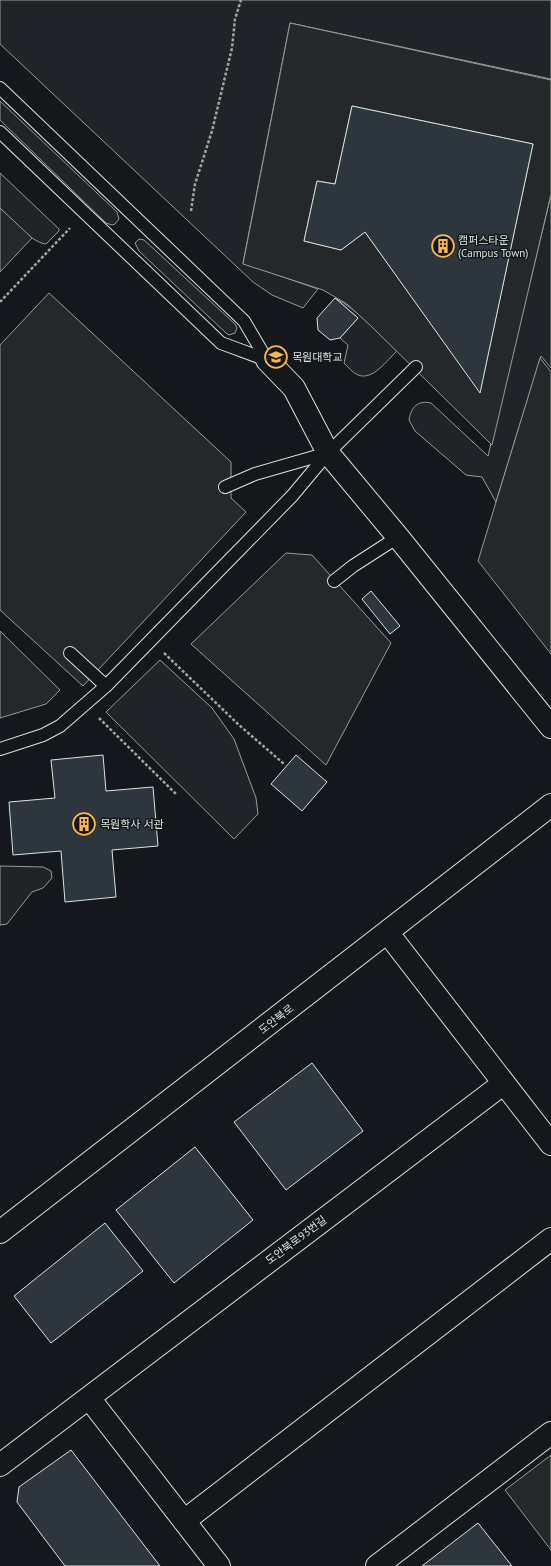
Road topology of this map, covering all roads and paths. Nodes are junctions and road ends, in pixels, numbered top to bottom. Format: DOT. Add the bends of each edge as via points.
graph roads {
  1 [pos="240,0"];
  2 [pos="0,88"];
  3 [pos="0,132"];
  4 [pos="191,211"];
  5 [pos="70,228"];
  6 [pos="0,302"];
  7 [pos="267,360"];
  8 [pos="416,367"];
  9 [pos="328,453"];
  10 [pos="225,487"];
  11 [pos="398,537"];
  12 [pos="334,581"];
  13 [pos="161,650"];
  14 [pos="70,653"];
  15 [pos="106,686"];
  16 [pos="96,714"];
  17 [pos="551,727"];
  18 [pos="0,749"];
  19 [pos="284,764"];
  20 [pos="176,794"];
  21 [pos="551,805"];
  22 [pos="387,932"];
  23 [pos="504,1083"];
  24 [pos="551,1144"];
  25 [pos="0,1232"];
  26 [pos="551,1239"];
  27 [pos="89,1398"];
  28 [pos="551,1433"];
  29 [pos="0,1465"];
  30 [pos="184,1521"];
  31 [pos="219,1566"];
  32 [pos="377,1566"];
  1 -- 4 [label="path" via="232,48 212,131 195,184"];
  2 -- 7 [label="lane" via="244,320"];
  3 -- 7 [label="lane" via="221,343"];
  5 -- 6 [label="path"];
  7 -- 9 [label="street" via="294,388"];
  8 -- 9 [label="lane"];
  9 -- 10 [label="lane" via="255,474"];
  9 -- 11 [label="street"];
  9 -- 15 [label="lane" via="292,496"];
  11 -- 12 [label="lane"];
  11 -- 17 [label="street"];
  13 -- 19 [label="path"];
  14 -- 15 [label="lane"];
  15 -- 18 [label="lane" via="60,726 43,735"];
  16 -- 20 [label="path"];
  21 -- 22 [label="street, 도안북로"];
  22 -- 23 [label="street"];
  22 -- 25 [label="street, 도안북로"];
  23 -- 24 [label="street"];
  23 -- 27 [label="street, 도안북로93번길"];
  26 -- 30 [label="street"];
  27 -- 29 [label="street, 도안북로93번길"];
  27 -- 30 [label="street"];
  28 -- 32 [label="street"];
  30 -- 31 [label="street"];
}
